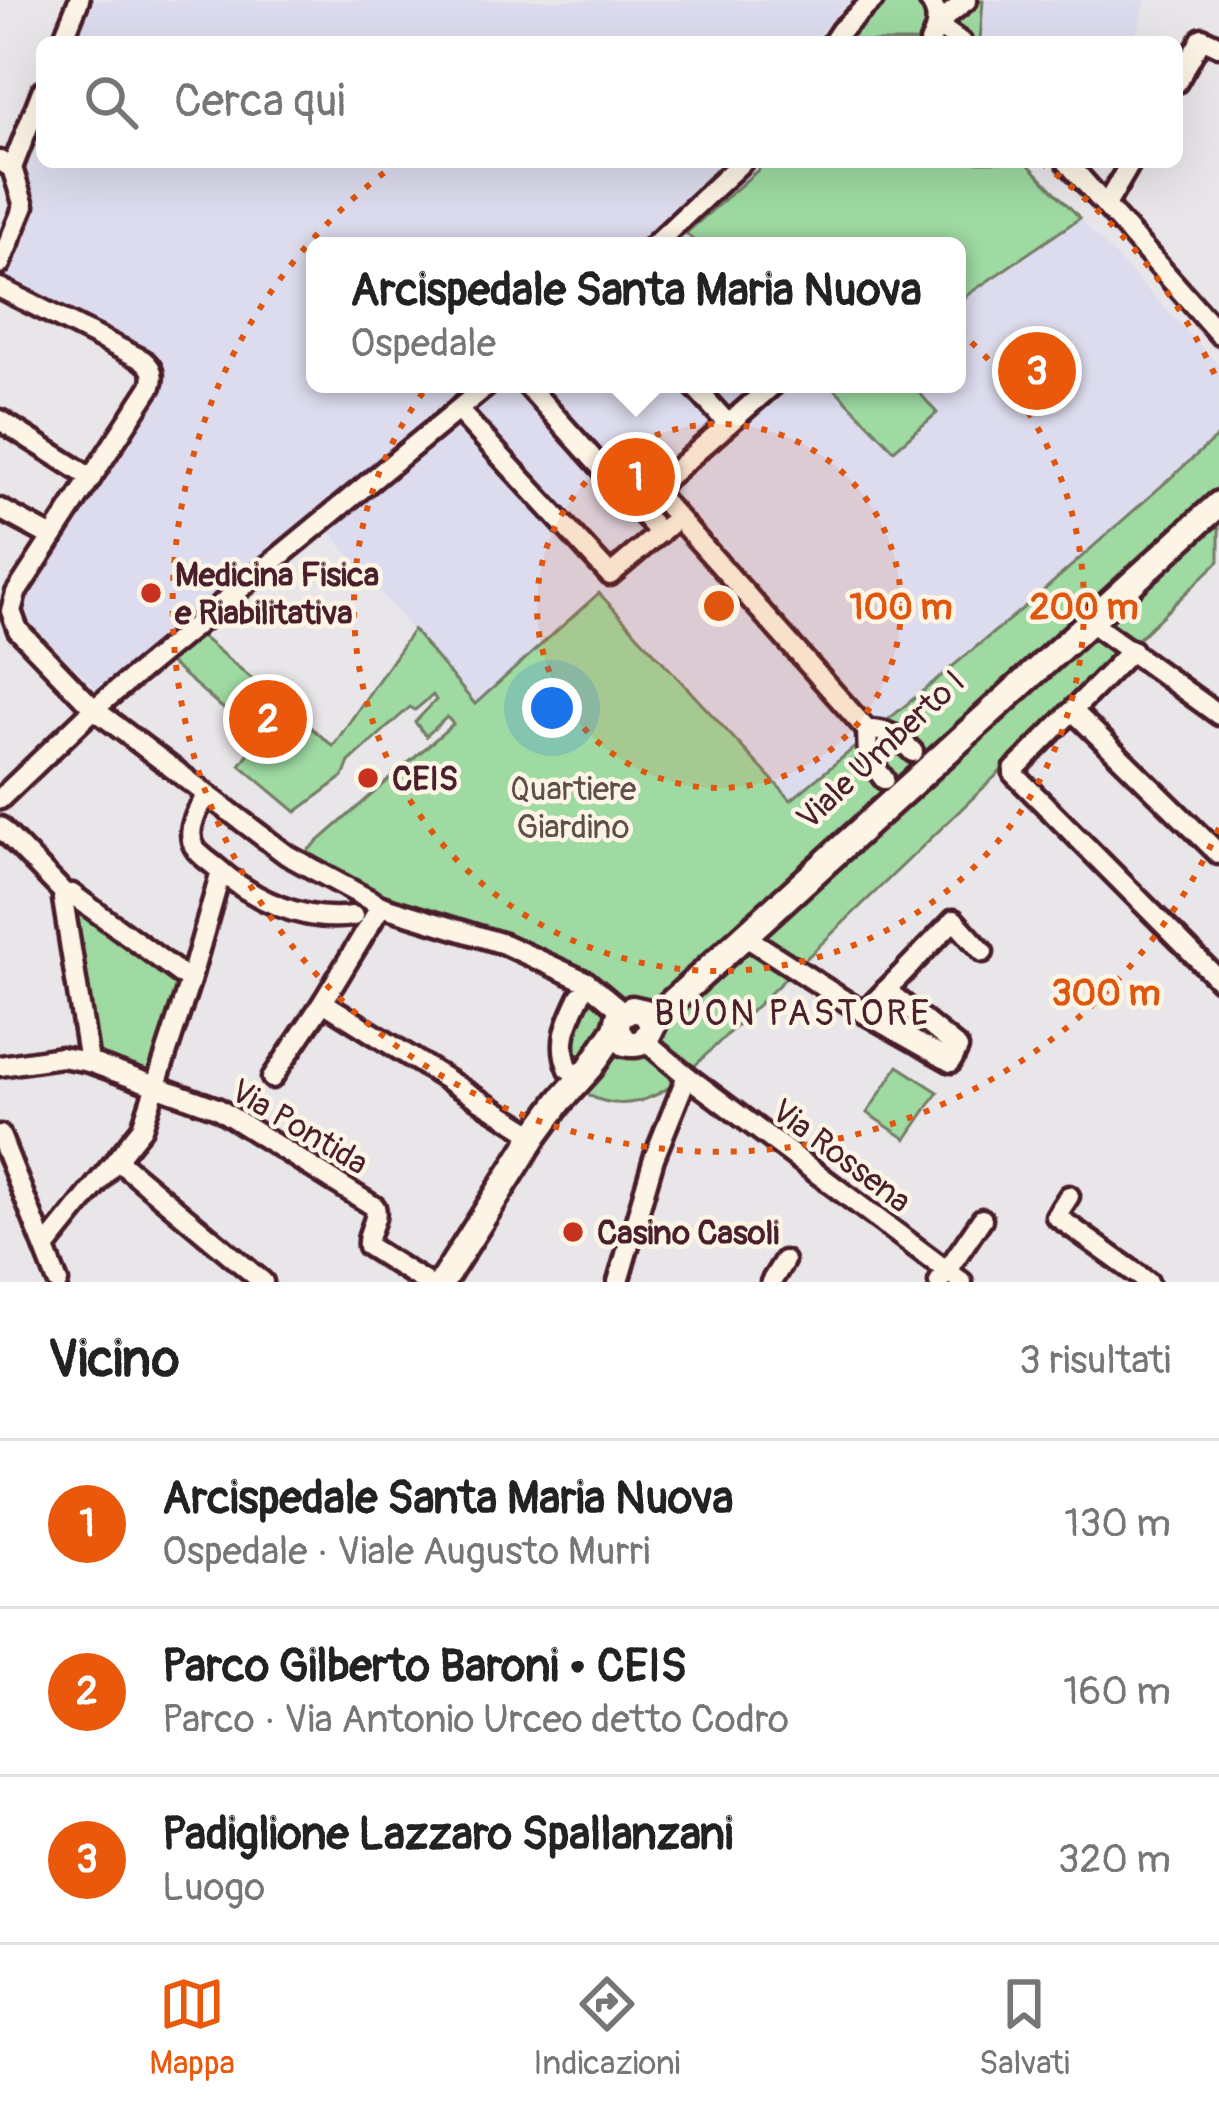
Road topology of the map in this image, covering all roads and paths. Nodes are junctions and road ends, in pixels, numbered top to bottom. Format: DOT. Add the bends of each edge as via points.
graph roads {
  1 [pos="79,0"];
  2 [pos="873,0"];
  3 [pos="965,2"];
  4 [pos="933,19"];
  5 [pos="64,36"];
  6 [pos="838,36"];
  7 [pos="1219,46"];
  8 [pos="1183,71"];
  9 [pos="36,103"];
  10 [pos="6,165"];
  11 [pos="736,168"];
  12 [pos="1072,168"];
  13 [pos="1128,168"];
  14 [pos="1106,205"];
  15 [pos="663,237"];
  16 [pos="0,264"];
  17 [pos="0,288"];
  18 [pos="1219,334"];
  19 [pos="478,393"];
  20 [pos="534,393"];
  21 [pos="700,393"];
  22 [pos="764,393"];
  23 [pos="458,410"];
  24 [pos="0,420"];
  25 [pos="728,424"];
  26 [pos="91,478"];
  27 [pos="1219,485"];
  28 [pos="1219,504"];
  29 [pos="0,509"];
  30 [pos="677,518"];
  31 [pos="660,533"];
  32 [pos="52,537"];
  33 [pos="1090,622"];
  34 [pos="1132,650"];
  35 [pos="94,709"];
  36 [pos="1073,711"];
  37 [pos="1219,715"];
  38 [pos="867,730"];
  39 [pos="913,752"];
  40 [pos="884,778"];
  41 [pos="207,796"];
  42 [pos="0,799"];
  43 [pos="0,827"];
  44 [pos="1219,854"];
  45 [pos="221,872"];
  46 [pos="67,896"];
  47 [pos="381,906"];
  48 [pos="353,916"];
  49 [pos="743,935"];
  50 [pos="983,952"];
  51 [pos="1219,980"];
  52 [pos="190,981"];
  53 [pos="886,990"];
  54 [pos="580,996"];
  55 [pos="323,1002"];
  56 [pos="864,1013"];
  57 [pos="634,1026"];
  58 [pos="89,1062"];
  59 [pos="0,1066"];
  60 [pos="579,1068"];
  61 [pos="687,1076"];
  62 [pos="272,1078"];
  63 [pos="157,1088"];
  64 [pos="0,1135"];
  65 [pos="536,1136"];
  66 [pos="117,1160"];
  67 [pos="1069,1196"];
  68 [pos="982,1220"];
  69 [pos="45,1248"];
  70 [pos="784,1262"];
  71 [pos="949,1278"];
  72 [pos="53,1281"];
  73 [pos="263,1282"];
  74 [pos="425,1282"];
  75 [pos="442,1282"];
  76 [pos="618,1282"];
  77 [pos="770,1282"];
  78 [pos="1148,1282"];
  1 -- 5 [label="street"];
  2 -- 6 [label="street"];
  3 -- 4 [label="street"];
  7 -- 8 [label="street" via="1202,38"];
  9 -- 10 [label="street"];
  10 -- 16 [label="street" via="24,206"];
  11 -- 15 [label="street"];
  12 -- 14 [label="street"];
  13 -- 14 [label="street"];
  14 -- 18 [label="street"];
  17 -- 26 [label="street" via="152,370 152,386"];
  19 -- 23 [label="street"];
  20 -- 31 [label="street"];
  21 -- 25 [label="street"];
  22 -- 25 [label="street"];
  23 -- 31 [label="street" via="610,575"];
  23 -- 35 [label="street"];
  24 -- 26 [label="street"];
  25 -- 30 [label="street" via="652,490"];
  26 -- 32 [label="street"];
  27 -- 57 [label="main road, Viale Umberto I"];
  28 -- 33 [label="main road, Viale Umberto I"];
  29 -- 32 [label="street"];
  30 -- 31 [label="street"];
  30 -- 38 [label="street"];
  32 -- 35 [label="street, Via Rossena" via="16,593 13,620"];
  33 -- 34 [label="street"];
  33 -- 49 [label="main road, Viale Umberto I"];
  34 -- 36 [label="street"];
  34 -- 37 [label="street"];
  35 -- 41 [label="street, Via Rossena"];
  35 -- 42 [label="street"];
  36 -- 44 [label="street"];
  36 -- 51 [label="street" via="1014,774"];
  38 -- 39 [label="street" via="886,730"];
  38 -- 40 [label="street" via="870,763"];
  41 -- 45 [label="street" via="194,816 193,843"];
  41 -- 47 [label="street, Via Rossena" via="295,861"];
  43 -- 46 [label="street"];
  45 -- 48 [label="street" via="269,903 312,916"];
  45 -- 52 [label="street"];
  46 -- 52 [label="street"];
  46 -- 58 [label="street"];
  47 -- 55 [label="street"];
  47 -- 57 [label="street, Via Rossena" via="504,944 587,982"];
  49 -- 56 [label="street"];
  49 -- 57 [label="main road, Viale Umberto I" via="660,1013"];
  50 -- 53 [label="street" via="954,920"];
  52 -- 63 [label="street"];
  53 -- 56 [label="street"];
  53 -- 56 [label="street" via="958,1048 951,1062"];
  54 -- 60 [label="street" via="563,1056"];
  55 -- 62 [label="street"];
  55 -- 65 [label="street"];
  57 -- 60 [label="main road, Viale Umberto I"];
  57 -- 61 [label="street, Via Rossena"];
  58 -- 59 [label="street"];
  58 -- 63 [label="street"];
  60 -- 65 [label="main road, Viale Umberto I"];
  61 -- 71 [label="street, Via Rossena"];
  61 -- 76 [label="street"];
  63 -- 66 [label="street" via="140,1133"];
  63 -- 74 [label="street, Via Pontida" via="217,1108 375,1207 368,1246"];
  64 -- 69 [label="street"];
  65 -- 75 [label="main road, Viale Umberto I"];
  66 -- 69 [label="street"];
  66 -- 73 [label="street"];
  67 -- 78 [label="street" via="1056,1216"];
  68 -- 71 [label="street"];
  69 -- 72 [label="street"];
  70 -- 77 [label="street"];
}
